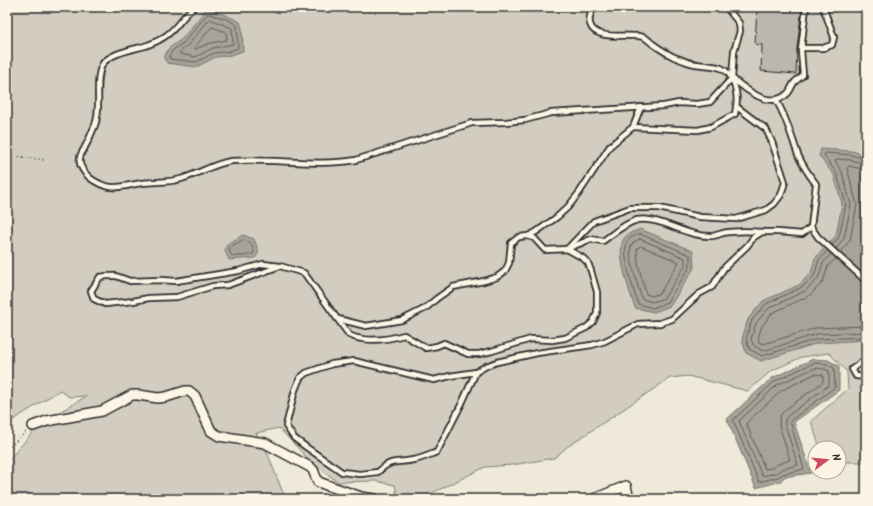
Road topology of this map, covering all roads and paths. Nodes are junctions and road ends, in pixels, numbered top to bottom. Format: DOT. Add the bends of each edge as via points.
graph roads {
  1 [pos="194,7"];
  2 [pos="594,7"];
  3 [pos="726,7"];
  4 [pos="806,7"];
  5 [pos="823,7"];
  6 [pos="801,49"];
  7 [pos="732,78"];
  8 [pos="776,100"];
  9 [pos="641,107"];
  10 [pos="737,107"];
  11 [pos="633,127"];
  12 [pos="7,154"];
  13 [pos="45,160"];
  14 [pos="811,227"];
  15 [pos="762,232"];
  16 [pos="528,236"];
  17 [pos="568,249"];
  18 [pos="280,266"];
  19 [pos="866,281"];
  20 [pos="338,319"];
  21 [pos="866,359"];
  22 [pos="476,372"];
  23 [pos="866,377"];
  24 [pos="33,426"];
  25 [pos="7,449"];
  26 [pos="375,499"];
  27 [pos="594,499"];
  28 [pos="629,499"];
  1 -- 9 [label="lane" via="165,37 122,53 102,65 97,106 99,113 80,158 86,175 96,182 117,188 142,183 168,182 231,161 338,163 356,160 472,123 525,120 551,112"];
  2 -- 7 [label="lane" via="589,18 590,25 600,34 644,37 667,54 692,63 720,67"];
  3 -- 7 [label="lane" via="739,23 740,31 734,51"];
  4 -- 6 [label="lane"];
  5 -- 6 [label="lane" via="834,37 832,45"];
  6 -- 8 [label="lane" via="803,75 787,94"];
  7 -- 8 [label="lane" via="750,92"];
  7 -- 9 [label="lane" via="710,102"];
  7 -- 10 [label="lane" via="738,99"];
  8 -- 14 [label="lane" via="807,173 816,184"];
  9 -- 11 [label="lane"];
  10 -- 11 [label="lane" via="735,114 711,127 698,130"];
  10 -- 17 [label="lane" via="766,129 772,142 785,182 781,195 774,204 766,210 736,219 700,217 659,208 630,208 594,221"];
  11 -- 16 [label="lane" via="610,146 568,207"];
  12 -- 13 [label="path"];
  14 -- 15 [label="lane" via="802,234"];
  14 -- 19 [label="lane" via="818,237"];
  15 -- 17 [label="lane" via="697,235 664,224 637,220 603,241 591,239"];
  15 -- 22 [label="lane" via="724,268 712,287 699,294 672,319 660,323 638,324 605,341 579,348 537,353 497,362"];
  16 -- 17 [label="lane" via="534,238 546,250"];
  16 -- 20 [label="lane" via="511,243 509,263 505,271 484,281 453,287 426,308 402,320 366,326"];
  17 -- 20 [label="lane" via="583,258 592,271 597,292 597,314 586,328 565,338 531,339 492,351 468,354 444,343 426,348 404,335 379,340 358,340 349,335"];
  18 -- 18 [label="lane" via="228,285 214,286 177,297 105,304 94,299 91,291 100,277 107,276 130,281 176,282 263,264"];
  18 -- 20 [label="lane" via="304,273"];
  21 -- 23 [label="lane" via="852,369 856,376"];
  22 -- 22 [label="lane" via="437,452 412,461 386,464 378,472 342,472 294,438 286,426 300,378 306,373 332,364 354,361 434,380"];
  24 -- 25 [label="path"];
  24 -- 26 [label="street" via="102,411 132,395 158,398 189,391 196,396 211,431 219,436 265,443 310,466 318,482 361,497"];
  27 -- 28 [label="street" via="626,486"];
}
